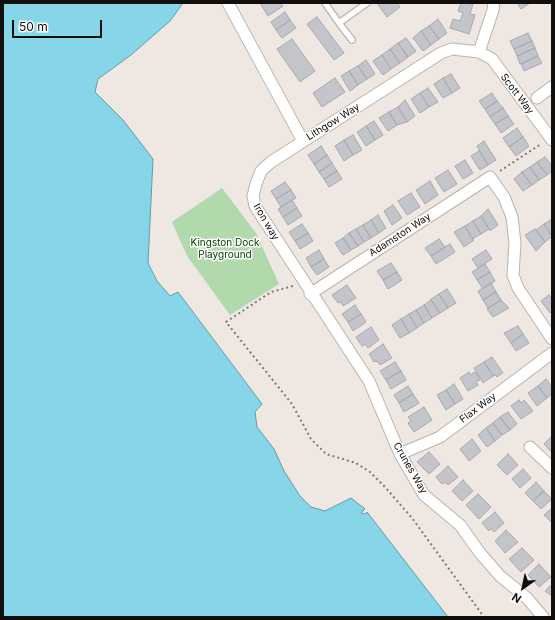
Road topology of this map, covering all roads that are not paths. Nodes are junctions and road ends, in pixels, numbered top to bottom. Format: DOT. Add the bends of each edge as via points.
graph roads {
  1 [pos="228,3"];
  2 [pos="325,3"];
  3 [pos="367,3"];
  4 [pos="494,3"];
  5 [pos="339,23"];
  6 [pos="352,40"];
  7 [pos="479,52"];
  8 [pos="552,87"];
  9 [pos="537,98"];
  10 [pos="551,139"];
  11 [pos="303,141"];
  12 [pos="310,294"];
  13 [pos="552,339"];
  14 [pos="552,353"];
  15 [pos="530,447"];
  16 [pos="400,454"];
  17 [pos="552,468"];
  18 [pos="543,617"];
  1 -- 11 [label="street, Lithgow Way"];
  2 -- 5 [label="lane"];
  3 -- 5 [label="lane"];
  4 -- 7 [label="street"];
  5 -- 6 [label="lane"];
  7 -- 10 [label="street, Scott Way" via="492,59"];
  7 -- 11 [label="street, Lithgow Way" via="452,49 441,53"];
  8 -- 9 [label="street"];
  11 -- 12 [label="street, Iron way" via="261,171 253,196 255,206"];
  12 -- 13 [label="street, Adamston Way" via="490,177 504,197 512,217 515,243 513,275 518,288"];
  12 -- 16 [label="street, Crunes Way" via="369,382"];
  14 -- 16 [label="street, Flax Way" via="440,437"];
  15 -- 17 [label="street"];
  16 -- 18 [label="street, Crunes Way" via="424,495 460,525 500,576 526,598"];
}
